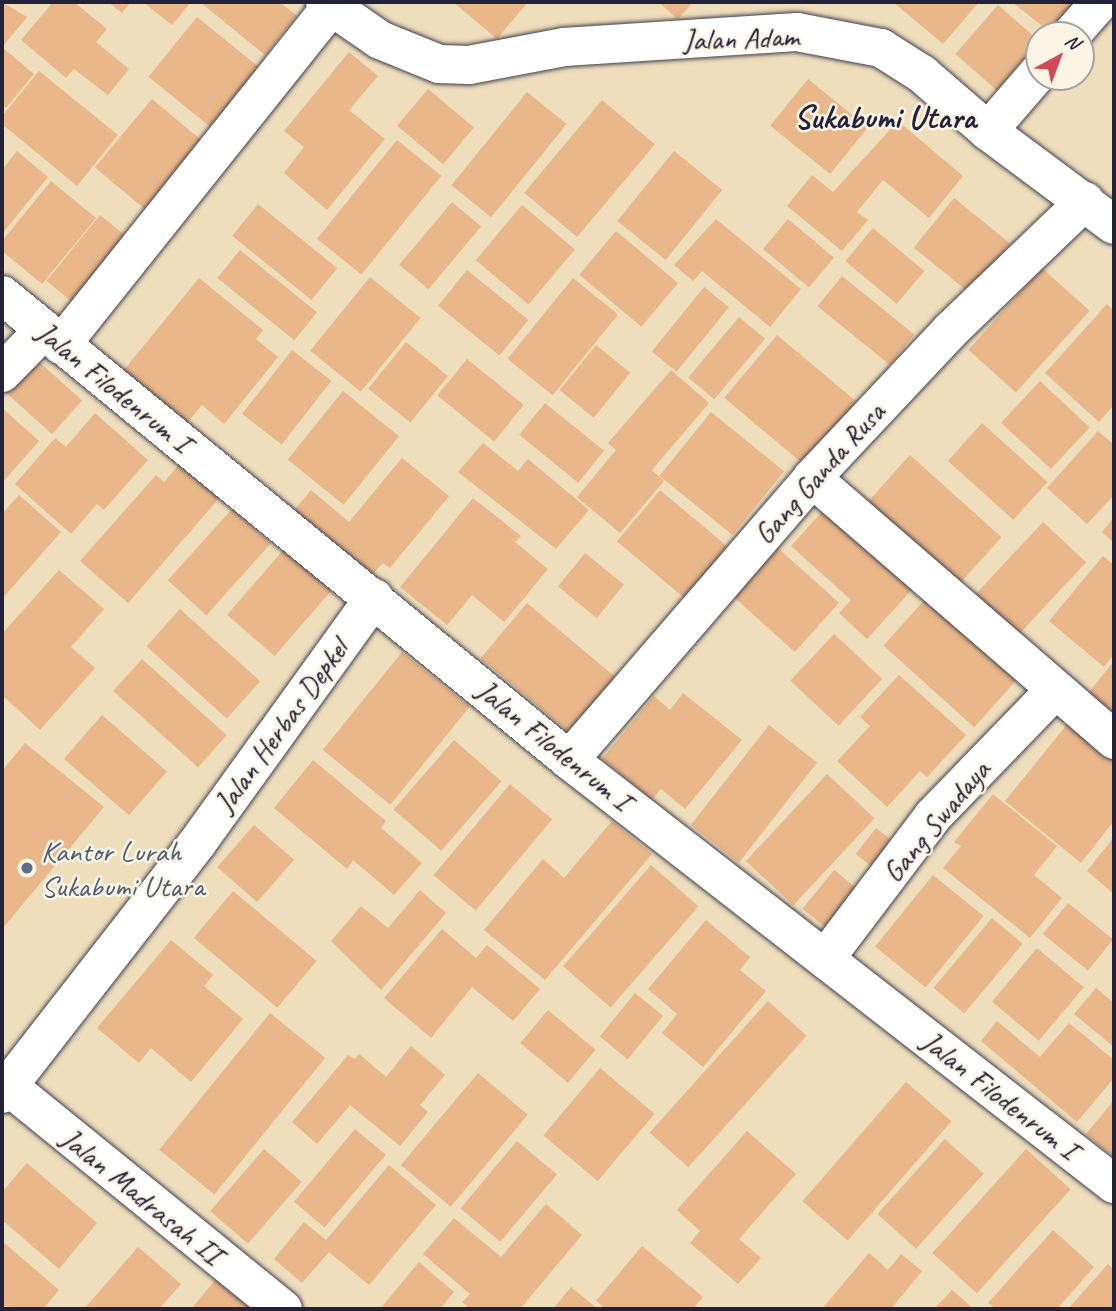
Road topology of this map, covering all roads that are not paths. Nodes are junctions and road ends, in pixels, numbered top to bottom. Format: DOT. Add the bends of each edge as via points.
graph roads {
  1 [pos="1100,2"];
  2 [pos="328,4"];
  3 [pos="1083,21"];
  4 [pos="1025,88"];
  5 [pos="988,131"];
  6 [pos="1085,201"];
  7 [pos="1114,225"];
  8 [pos="2,295"];
  9 [pos="53,337"];
  10 [pos="2,373"];
  11 [pos="812,478"];
  12 [pos="373,598"];
  13 [pos="1055,690"];
  14 [pos="1114,740"];
  15 [pos="569,760"];
  16 [pos="825,959"];
  17 [pos="4,1087"];
  18 [pos="1114,1184"];
  19 [pos="283,1309"];
  1 -- 3 [label="street"];
  2 -- 5 [label="street, Jalan Adam" via="380,40 439,64 469,65 564,47 797,33 835,38 881,48 922,74"];
  2 -- 9 [label="street"];
  4 -- 5 [label="street"];
  5 -- 6 [label="street, Jalan Adam"];
  6 -- 7 [label="street, Jalan Adam"];
  6 -- 11 [label="street, Gang Ganda Rusa" via="951,330"];
  8 -- 9 [label="street, Jalan Filodenrum I"];
  9 -- 10 [label="street"];
  9 -- 12 [label="street, Jalan Filodenrum I"];
  11 -- 13 [label="street"];
  11 -- 15 [label="street, Gang Ganda Rusa"];
  12 -- 15 [label="street, Jalan Filodenrum I"];
  12 -- 17 [label="street, Jalan Herbas Depkel" via="198,842"];
  13 -- 14 [label="street"];
  13 -- 16 [label="street, Gang Swadaya" via="933,816"];
  15 -- 16 [label="street, Jalan Filodenrum I"];
  16 -- 18 [label="street, Jalan Filodenrum I"];
  17 -- 19 [label="street, Jalan Madrasah II"];
}
